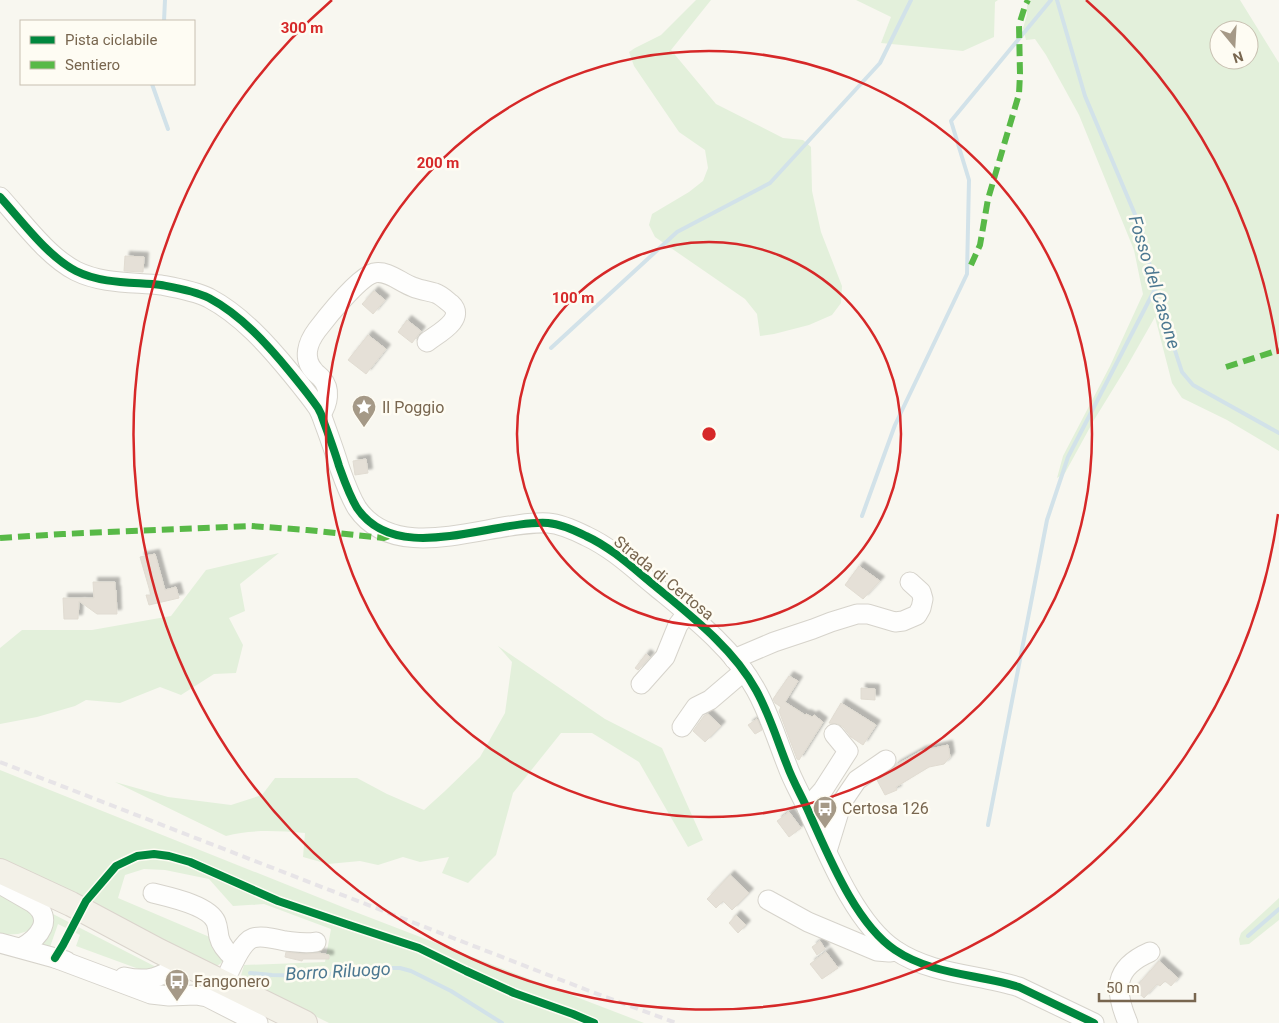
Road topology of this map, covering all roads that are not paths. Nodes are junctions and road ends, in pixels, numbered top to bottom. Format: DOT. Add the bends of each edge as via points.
graph roads {
  1 [pos="0,197"];
  2 [pos="427,342"];
  3 [pos="322,414"];
  4 [pos="910,582"];
  5 [pos="688,613"];
  6 [pos="739,665"];
  7 [pos="641,684"];
  8 [pos="682,726"];
  9 [pos="834,734"];
  10 [pos="886,760"];
  11 [pos="807,808"];
  12 [pos="827,852"];
  13 [pos="0,872"];
  14 [pos="0,884"];
  15 [pos="153,892"];
  16 [pos="768,900"];
  17 [pos="316,942"];
  18 [pos="0,943"];
  19 [pos="21,948"];
  20 [pos="896,951"];
  21 [pos="1150,952"];
  22 [pos="235,959"];
  23 [pos="177,981"];
  24 [pos="224,983"];
  25 [pos="235,1023"];
  26 [pos="258,1023"];
  27 [pos="276,1023"];
  28 [pos="305,1023"];
  29 [pos="1094,1023"];
  30 [pos="1128,1023"];
  1 -- 3 [label="street, Strada di Certosa" via="47,249 76,271 106,280 180,289 207,297 224,307 269,347"];
  2 -- 3 [label="street" via="453,322 455,308 436,294 387,274 373,273 343,299 308,344 306,357 328,390 327,406"];
  3 -- 5 [label="street, Strada di Certosa" via="350,495 361,512 377,527 402,536 426,537 526,524 564,526 611,550"];
  4 -- 6 [label="street" via="921,592 923,599 917,615 896,622 857,614 774,642"];
  5 -- 6 [label="street, Strada di Certosa"];
  5 -- 7 [label="street" via="678,625 665,657"];
  6 -- 8 [label="street" via="710,700 696,706"];
  6 -- 11 [label="street, Strada di Certosa" via="761,700"];
  9 -- 11 [label="street" via="848,751"];
  10 -- 12 [label="street" via="857,780 842,802"];
  11 -- 12 [label="street, Strada di Certosa"];
  12 -- 20 [label="street, Strada di Certosa" via="868,924"];
  13 -- 23 [label="main road" via="74,924"];
  13 -- 23 [label="main road" via="72,904"];
  14 -- 19 [label="street" via="38,906 41,911 41,931"];
  15 -- 22 [label="street" via="210,914 216,922 223,946"];
  16 -- 20 [label="street" via="808,922 877,951"];
  17 -- 22 [label="street" via="255,937"];
  18 -- 19 [label="street"];
  19 -- 23 [label="street" via="135,979"];
  20 -- 29 [label="street, Strada di Certosa" via="944,971 1020,987"];
  21 -- 30 [label="street" via="1128,966 1118,986"];
  22 -- 24 [label="street"];
  23 -- 24 [label="main road"];
  23 -- 25 [label="street"];
  23 -- 26 [label="street" via="196,995 207,997"];
  23 -- 27 [label="main road"];
  24 -- 28 [label="main road"];
}
